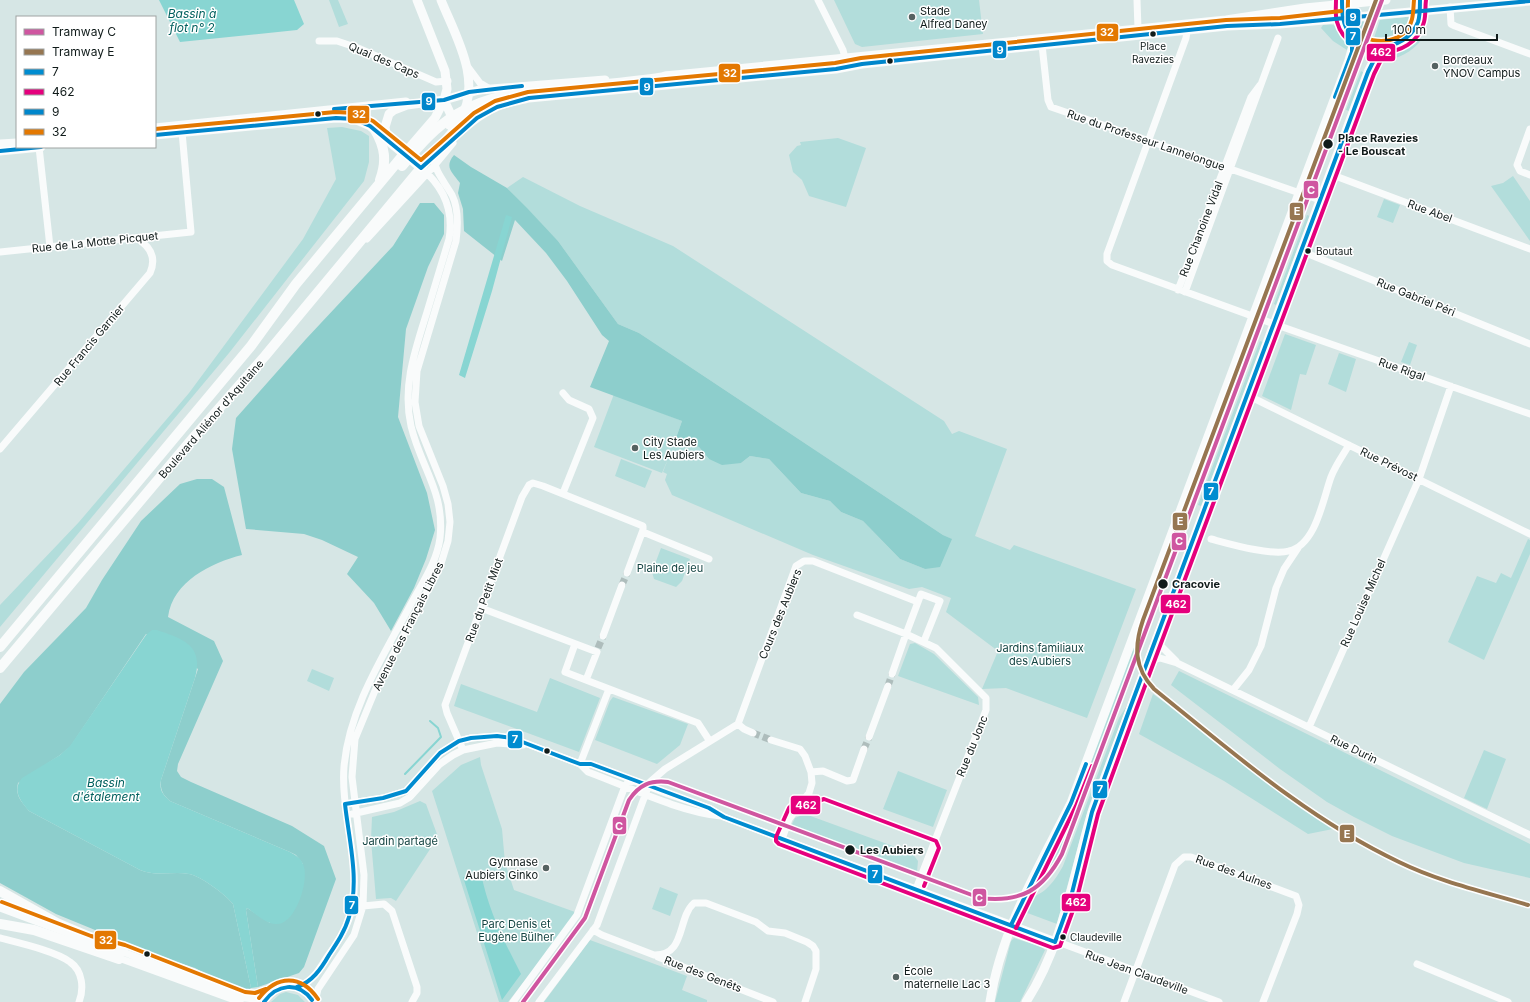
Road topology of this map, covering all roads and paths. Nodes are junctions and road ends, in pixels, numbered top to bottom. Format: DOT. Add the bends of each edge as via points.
graph roads {
  1 [pos="417,0"];
  2 [pos="441,0"];
  3 [pos="818,0"];
  4 [pos="1138,0"];
  5 [pos="1386,0"];
  6 [pos="1530,0"];
  7 [pos="1341,2"];
  8 [pos="1420,5"];
  9 [pos="1450,7"];
  10 [pos="1342,17"];
  11 [pos="1138,29"];
  12 [pos="1187,30"];
  13 [pos="1352,36"];
  14 [pos="1278,38"];
  15 [pos="319,41"];
  16 [pos="1042,45"];
  17 [pos="1385,48"];
  18 [pos="1530,54"];
  19 [pos="845,58"];
  20 [pos="857,65"];
  21 [pos="467,67"];
  22 [pos="672,76"];
  23 [pos="758,76"];
  24 [pos="448,81"];
  25 [pos="490,89"];
  26 [pos="469,92"];
  27 [pos="444,100"];
  28 [pos="419,102"];
  29 [pos="156,128"];
  30 [pos="375,130"];
  31 [pos="1530,130"];
  32 [pos="182,132"];
  33 [pos="459,134"];
  34 [pos="156,135"];
  35 [pos="387,140"];
  36 [pos="1149,140"];
  37 [pos="16,143"];
  38 [pos="0,144"];
  39 [pos="30,148"];
  40 [pos="40,148"];
  41 [pos="0,151"];
  42 [pos="404,154"];
  43 [pos="433,156"];
  44 [pos="434,166"];
  45 [pos="1228,168"];
  46 [pos="424,171"];
  47 [pos="1330,174"];
  48 [pos="1530,175"];
  49 [pos="379,183"];
  50 [pos="1300,192"];
  51 [pos="1320,200"];
  52 [pos="136,238"];
  53 [pos="50,247"];
  54 [pos="1530,249"];
  55 [pos="1301,251"];
  56 [pos="0,252"];
  57 [pos="1182,291"];
  58 [pos="1253,317"];
  59 [pos="1274,324"];
  60 [pos="263,331"];
  61 [pos="1530,344"];
  62 [pos="1452,386"];
  63 [pos="563,393"];
  64 [pos="1247,396"];
  65 [pos="1530,414"];
  66 [pos="1349,445"];
  67 [pos="0,449"];
  68 [pos="1419,479"];
  69 [pos="563,493"];
  70 [pos="642,532"];
  71 [pos="1530,534"];
  72 [pos="1211,539"];
  73 [pos="1299,546"];
  74 [pos="709,559"];
  75 [pos="627,573"];
  76 [pos="622,585"];
  77 [pos="918,602"];
  78 [pos="481,608"];
  79 [pos="857,615"];
  80 [pos="906,634"];
  81 [pos="603,636"];
  82 [pos="1156,638"];
  83 [pos="924,641"];
  84 [pos="575,644"];
  85 [pos="0,647"];
  86 [pos="1148,661"];
  87 [pos="1178,663"];
  88 [pos="0,668"];
  89 [pos="892,674"];
  90 [pos="586,680"];
  91 [pos="888,686"];
  92 [pos="609,688"];
  93 [pos="1234,690"];
  94 [pos="738,724"];
  95 [pos="1309,727"];
  96 [pos="753,733"];
  97 [pos="868,737"];
  98 [pos="709,740"];
  99 [pos="771,740"];
  100 [pos="460,741"];
  101 [pos="531,746"];
  102 [pos="864,749"];
  103 [pos="463,750"];
  104 [pos="580,764"];
  105 [pos="811,772"];
  106 [pos="635,781"];
  107 [pos="625,786"];
  108 [pos="649,786"];
  109 [pos="646,794"];
  110 [pos="354,802"];
  111 [pos="345,804"];
  112 [pos="346,814"];
  113 [pos="356,814"];
  114 [pos="724,817"];
  115 [pos="1530,835"];
  116 [pos="782,839"];
  117 [pos="916,889"];
  118 [pos="0,891"];
  119 [pos="363,906"];
  120 [pos="0,908"];
  121 [pos="0,924"];
  122 [pos="1011,925"];
  123 [pos="593,930"];
  124 [pos="0,938"];
  125 [pos="1055,942"];
  126 [pos="121,955"];
  127 [pos="654,955"];
  128 [pos="1417,964"];
  129 [pos="1135,971"];
  130 [pos="297,987"];
  131 [pos="268,995"];
  132 [pos="231,1000"];
  133 [pos="79,1002"];
  134 [pos="240,1002"];
  135 [pos="264,1002"];
  136 [pos="314,1002"];
  137 [pos="412,1002"];
  138 [pos="513,1002"];
  139 [pos="539,1002"];
  140 [pos="773,1002"];
  141 [pos="805,1002"];
  142 [pos="990,1002"];
  143 [pos="1026,1002"];
  144 [pos="1124,1002"];
  145 [pos="1219,1002"];
  146 [pos="1263,1002"];
  147 [pos="1508,1002"];
  1 -- 24 [label="main road"];
  2 -- 21 [label="main road"];
  3 -- 19 [label="street"];
  4 -- 11 [label="street"];
  5 -- 7 [label="main road"];
  6 -- 9 [label="main road"];
  7 -- 10 [label="main road"];
  7 -- 11 [label="main road"];
  8 -- 9 [label="main road"];
  8 -- 10 [label="main road"];
  8 -- 17 [label="main road" via="1419,22 1408,37 1398,44"];
  9 -- 18 [label="street" via="1451,24"];
  10 -- 12 [label="main road"];
  10 -- 13 [label="main road"];
  11 -- 19 [label="main road"];
  12 -- 16 [label="main road"];
  12 -- 36 [label="street"];
  13 -- 17 [label="main road" via="1368,46"];
  13 -- 50 [label="main road" via="1352,52"];
  14 -- 45 [label="street, Rue Chanoine Vidal" via="1262,82 1250,97"];
  15 -- 24 [label="street, Quai des Caps" via="337,41 434,82"];
  16 -- 20 [label="main road"];
  16 -- 36 [label="street, Rue du Professeur Lannelongue" via="1051,107"];
  17 -- 47 [label="main road" via="1377,54 1370,68"];
  19 -- 20 [label="street"];
  19 -- 22 [label="main road"];
  19 -- 23 [label="street" via="837,64"];
  20 -- 23 [label="main road"];
  21 -- 25 [label="street" via="480,83"];
  21 -- 26 [label="main road"];
  22 -- 25 [label="main road"];
  22 -- 60 [label="highway" via="500,96 457,114 422,142"];
  23 -- 33 [label="main road" via="530,98 497,106 477,118"];
  24 -- 27 [label="main road"];
  25 -- 26 [label="main road"];
  26 -- 27 [label="main road"];
  26 -- 43 [label="main road" via="461,118"];
  27 -- 28 [label="main road"];
  27 -- 42 [label="main road" via="435,118"];
  27 -- 43 [label="main road" via="450,111 449,126"];
  28 -- 29 [label="main road"];
  28 -- 35 [label="main road" via="389,114 385,127"];
  30 -- 32 [label="main road" via="358,120 336,118"];
  30 -- 35 [label="main road"];
  30 -- 49 [label="highway" via="382,142 385,155"];
  31 -- 48 [label="street" via="1517,165 1520,172"];
  32 -- 34 [label="main road"];
  32 -- 52 [label="street, Rue de La Motte Picquet" via="191,232"];
  33 -- 43 [label="main road"];
  33 -- 44 [label="street"];
  35 -- 42 [label="main road"];
  36 -- 45 [label="street, Rue du Professeur Lannelongue"];
  36 -- 57 [label="street, Rue Rigal" via="1107,254 1107,261 1112,266"];
  37 -- 38 [label="main road"];
  39 -- 41 [label="main road"];
  40 -- 53 [label="street"];
  42 -- 46 [label="main road"];
  42 -- 49 [label="highway, Boulevard Aliénor d'Aquitaine"];
  43 -- 44 [label="street, Avenue des Français Libres"];
  43 -- 46 [label="main road"];
  44 -- 46 [label="street"];
  44 -- 110 [label="street, Avenue des Français Libres" via="452,196 458,228 417,371 415,402 421,432 445,492 449,529 440,567 379,681 355,739 352,768"];
  45 -- 50 [label="street, Rue du Professeur Lannelongue"];
  45 -- 57 [label="street, Rue Chanoine Vidal"];
  46 -- 88 [label="highway, Boulevard Aliénor d'Aquitaine" via="188,444"];
  46 -- 111 [label="street, Avenue des Français Libres" via="446,198 450,209 451,227 414,353 408,382 408,401 413,433 439,504 440,538 433,565 377,667 348,736 344,767"];
  47 -- 51 [label="main road"];
  47 -- 54 [label="street, Rue Abel"];
  49 -- 60 [label="highway, Boulevard Aliénor d'Aquitaine" via="296,284"];
  50 -- 51 [label="street, Rue du Professeur Lannelongue"];
  50 -- 58 [label="main road"];
  51 -- 55 [label="main road"];
  52 -- 53 [label="street, Rue de La Motte Picquet"];
  52 -- 67 [label="street, Rue Francis Garnier" via="149,248 154,265 150,273"];
  53 -- 56 [label="street, Rue de La Motte Picquet"];
  55 -- 59 [label="main road"];
  55 -- 61 [label="street, Rue Gabriel Péri"];
  57 -- 58 [label="street, Rue Rigal"];
  58 -- 59 [label="street, Rue Rigal"];
  58 -- 122 [label="main road" via="1071,803"];
  59 -- 62 [label="street, Rue Rigal"];
  59 -- 64 [label="main road"];
  60 -- 85 [label="highway, Boulevard Aliénor d'Aquitaine"];
  62 -- 65 [label="street, Rue Rigal"];
  62 -- 68 [label="street, Rue Louise Michel"];
  63 -- 69 [label="street" via="569,400 589,409 593,418"];
  64 -- 66 [label="street, Rue Prévost"];
  64 -- 82 [label="main road"];
  66 -- 68 [label="street, Rue Prévost"];
  66 -- 73 [label="street" via="1332,475 1313,529"];
  68 -- 71 [label="street, Rue Prévost"];
  68 -- 95 [label="street, Rue Louise Michel"];
  69 -- 70 [label="street, Rue du Petit Miot" via="640,524 643,526"];
  69 -- 78 [label="street, Rue du Petit Miot" via="538,484 526,488"];
  70 -- 74 [label="street"];
  70 -- 75 [label="street"];
  72 -- 73 [label="street" via="1255,549 1283,552"];
  73 -- 93 [label="street" via="1284,569 1276,588 1261,646 1249,670"];
  76 -- 81 [label="street"];
  77 -- 80 [label="street"];
  77 -- 83 [label="street" via="922,594 940,601"];
  77 -- 94 [label="street, Cours des Aubiers" via="813,561 796,566"];
  78 -- 84 [label="street"];
  78 -- 100 [label="street, Rue du Petit Miot" via="445,705"];
  79 -- 80 [label="street, Rue du Jonc"];
  80 -- 83 [label="street, Rue du Jonc"];
  80 -- 89 [label="street"];
  82 -- 86 [label="main road"];
  82 -- 87 [label="street, Rue Durin"];
  83 -- 117 [label="street, Rue du Jonc" via="936,648 986,698 987,702"];
  84 -- 90 [label="street" via="565,672"];
  84 -- 90 [label="street" via="597,650"];
  86 -- 87 [label="street, Rue Durin" via="1160,658"];
  86 -- 125 [label="main road" via="1092,812 1070,901"];
  87 -- 93 [label="street, Rue Durin"];
  90 -- 92 [label="street"];
  91 -- 97 [label="street"];
  92 -- 98 [label="street" via="698,723"];
  92 -- 104 [label="street"];
  93 -- 95 [label="street, Rue Durin"];
  94 -- 96 [label="street"];
  94 -- 98 [label="street"];
  95 -- 115 [label="street, Rue Durin"];
  98 -- 108 [label="street" via="660,772"];
  99 -- 105 [label="street" via="800,749"];
  100 -- 101 [label="street" via="497,736 512,738"];
  100 -- 103 [label="street, Rue du Petit Miot"];
  100 -- 110 [label="street" via="440,753 406,791 384,798"];
  101 -- 103 [label="street" via="497,743"];
  101 -- 104 [label="street"];
  102 -- 105 [label="street" via="853,780 847,781 823,771"];
  103 -- 113 [label="street" via="440,764 410,797 400,803 371,808"];
  104 -- 106 [label="street" via="591,764"];
  104 -- 107 [label="street" via="588,772"];
  105 -- 116 [label="street" via="812,783 809,793 789,820"];
  106 -- 107 [label="street" via="628,782"];
  106 -- 108 [label="street"];
  107 -- 109 [label="street"];
  107 -- 138 [label="street" via="577,915"];
  108 -- 109 [label="street"];
  108 -- 114 [label="street" via="709,808"];
  109 -- 114 [label="street" via="706,815"];
  109 -- 123 [label="street" via="605,905"];
  110 -- 111 [label="street"];
  110 -- 113 [label="street, Avenue des Français Libres"];
  111 -- 112 [label="street, Avenue des Français Libres"];
  112 -- 113 [label="street"];
  112 -- 130 [label="street, Avenue des Français Libres" via="355,882 350,918 337,944 312,979"];
  113 -- 119 [label="street, Avenue des Français Libres" via="364,874"];
  114 -- 116 [label="street, Rue Jean Claudeville"];
  116 -- 117 [label="street, Rue Jean Claudeville"];
  117 -- 122 [label="street, Rue Jean Claudeville"];
  118 -- 126 [label="highway"];
  119 -- 136 [label="street, Avenue des Français Libres" via="354,935 318,989"];
  119 -- 137 [label="street" via="384,904 392,911 417,987"];
  120 -- 126 [label="street"];
  121 -- 126 [label="highway" via="34,930"];
  122 -- 125 [label="street, Rue Jean Claudeville"];
  122 -- 142 [label="main road" via="1004,940"];
  123 -- 127 [label="street, Rue des Genêts" via="602,936"];
  123 -- 139 [label="street"];
  124 -- 133 [label="street" via="70,962 78,970 82,981"];
  125 -- 129 [label="street, Rue Jean Claudeville"];
  125 -- 143 [label="main road"];
  126 -- 131 [label="street" via="244,998"];
  126 -- 132 [label="street"];
  127 -- 140 [label="street, Rue des Genêts"];
  127 -- 141 [label="street, Rue des Genêts" via="668,954 681,932 691,906 700,902 813,946 816,951 816,969"];
  128 -- 147 [label="street"];
  129 -- 144 [label="street"];
  129 -- 145 [label="street, Rue Jean Claudeville"];
  129 -- 146 [label="street, Rue des Aulnes" via="1175,865 1184,857 1191,857 1296,896 1297,914"];
  130 -- 131 [label="street" via="281,987"];
  130 -- 136 [label="street" via="305,991"];
  131 -- 135 [label="street"];
  132 -- 134 [label="street"];
}
